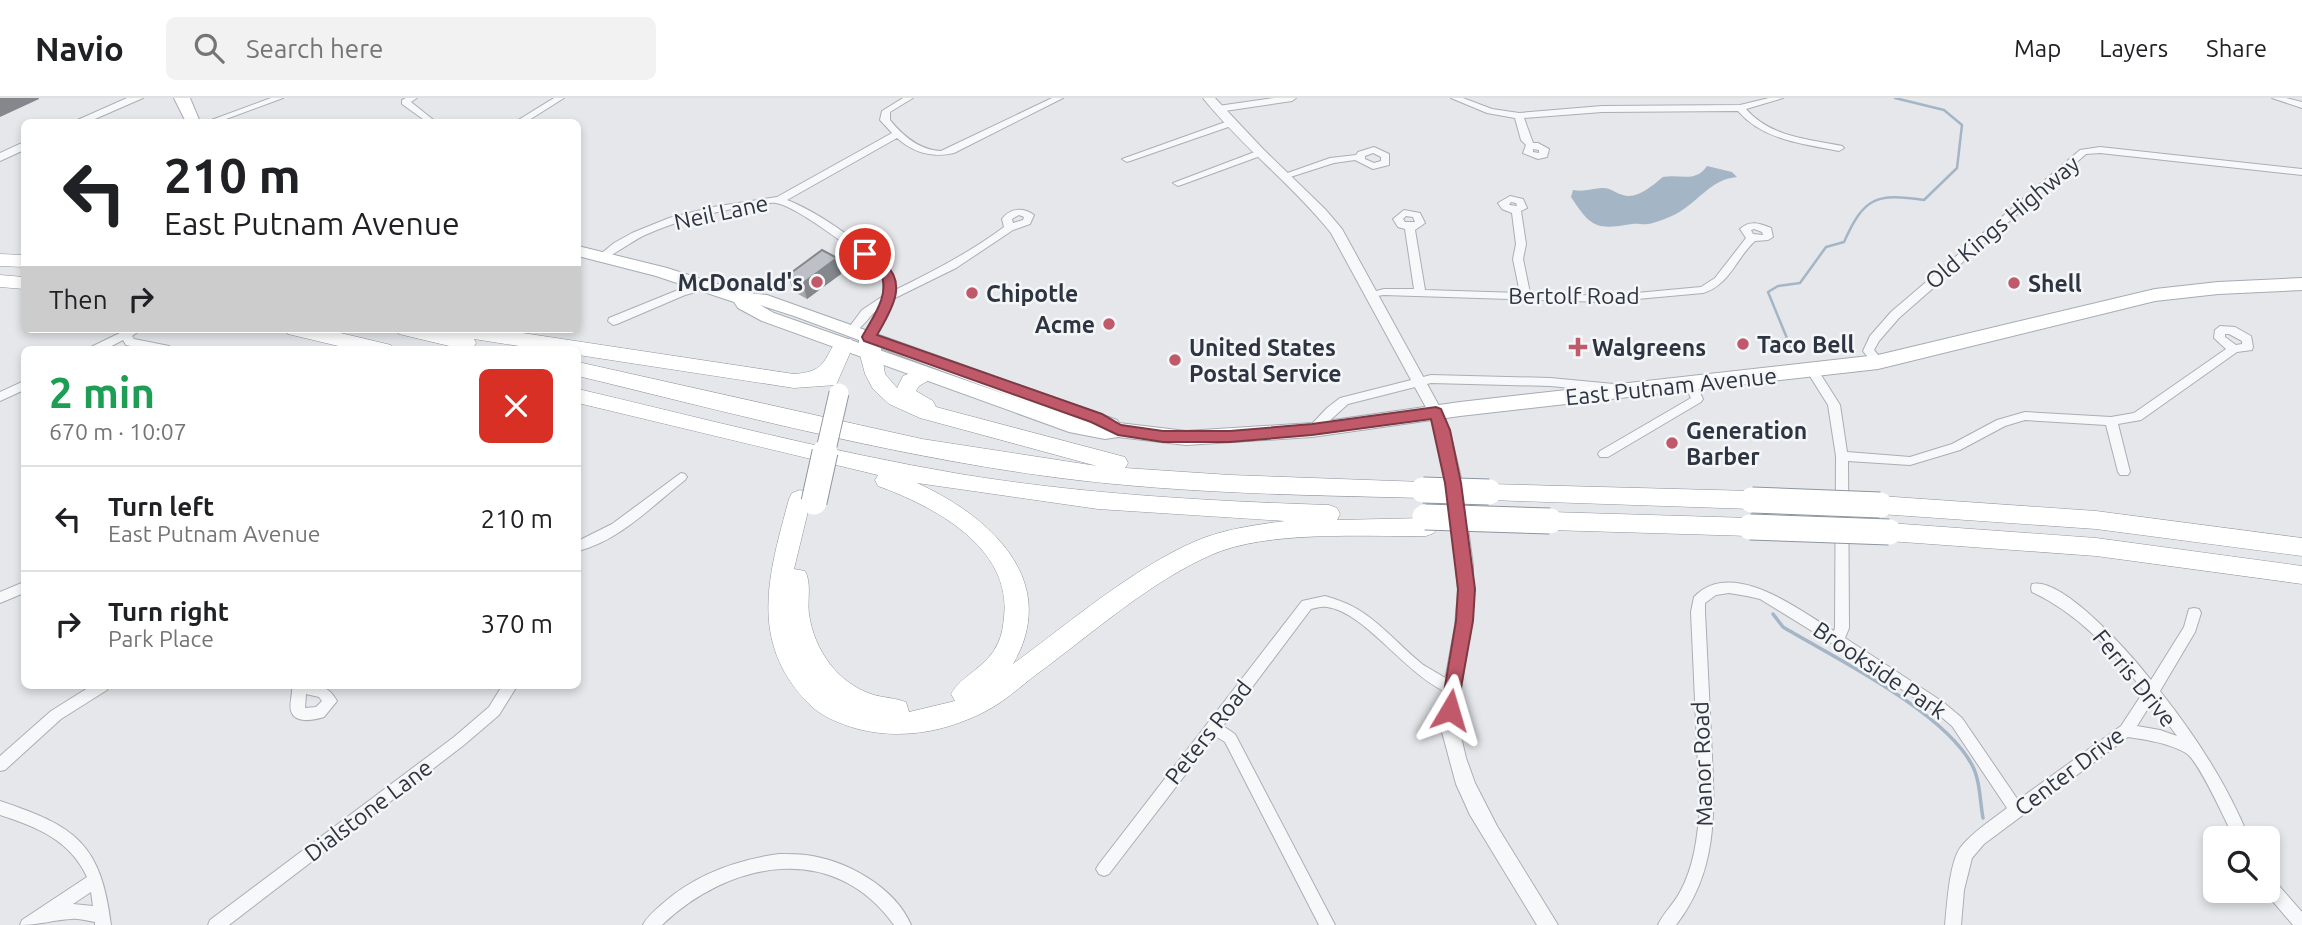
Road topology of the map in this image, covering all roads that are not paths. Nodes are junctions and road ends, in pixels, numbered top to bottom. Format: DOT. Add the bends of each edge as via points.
graph roads {
  1 [pos="137,98"];
  2 [pos="182,98"];
  3 [pos="279,98"];
  4 [pos="560,98"];
  5 [pos="909,98"];
  6 [pos="1059,98"];
  7 [pos="1209,98"];
  8 [pos="1292,98"];
  9 [pos="1455,98"];
  10 [pos="1779,98"];
  11 [pos="2276,98"];
  12 [pos="409,100"];
  13 [pos="2302,105"];
  14 [pos="1740,108"];
  15 [pos="1218,109"];
  16 [pos="1519,116"];
  17 [pos="86,119"];
  18 [pos="192,119"];
  19 [pos="220,119"];
  20 [pos="429,119"];
  21 [pos="525,119"];
  22 [pos="1231,122"];
  23 [pos="897,134"];
  24 [pos="1531,146"];
  25 [pos="21,147"];
  26 [pos="1839,148"];
  27 [pos="1260,153"];
  28 [pos="0,157"];
  29 [pos="1359,157"];
  30 [pos="1127,159"];
  31 [pos="2302,172"];
  32 [pos="1284,176"];
  33 [pos="1178,183"];
  34 [pos="779,200"];
  35 [pos="1516,210"];
  36 [pos="1410,227"];
  37 [pos="1009,228"];
  38 [pos="1753,238"];
  39 [pos="581,252"];
  40 [pos="602,257"];
  41 [pos="0,260"];
  42 [pos="21,261"];
  43 [pos="0,281"];
  44 [pos="21,283"];
  45 [pos="2302,284"];
  46 [pos="706,286"];
  47 [pos="1420,293"];
  48 [pos="889,295"];
  49 [pos="1372,295"];
  50 [pos="1526,297"];
  51 [pos="612,321"];
  52 [pos="129,333"];
  53 [pos="312,333"];
  54 [pos="423,333"];
  55 [pos="477,333"];
  56 [pos="125,335"];
  57 [pos="859,343"];
  58 [pos="103,346"];
  59 [pos="150,346"];
  60 [pos="367,346"];
  61 [pos="479,346"];
  62 [pos="563,346"];
  63 [pos="581,349"];
  64 [pos="2234,349"];
  65 [pos="1878,362"];
  66 [pos="834,368"];
  67 [pos="581,370"];
  68 [pos="1812,370"];
  69 [pos="924,374"];
  70 [pos="1419,380"];
  71 [pos="1690,384"];
  72 [pos="21,386"];
  73 [pos="1639,390"];
  74 [pos="833,392"];
  75 [pos="0,397"];
  76 [pos="581,397"];
  77 [pos="1436,413"];
  78 [pos="2111,421"];
  79 [pos="978,426"];
  80 [pos="726,430"];
  81 [pos="1118,430"];
  82 [pos="1312,430"];
  83 [pos="1604,454"];
  84 [pos="1842,456"];
  85 [pos="2124,472"];
  86 [pos="681,477"];
  87 [pos="1297,486"];
  88 [pos="807,500"];
  89 [pos="1752,500"];
  90 [pos="1880,505"];
  91 [pos="1426,522"];
  92 [pos="581,545"];
  93 [pos="2302,547"];
  94 [pos="2302,575"];
  95 [pos="21,588"];
  96 [pos="2037,588"];
  97 [pos="1704,594"];
  98 [pos="0,598"];
  99 [pos="2194,613"];
  100 [pos="1838,640"];
  101 [pos="1451,688"];
  102 [pos="97,689"];
  103 [pos="508,689"];
  104 [pos="2152,694"];
  105 [pos="1213,727"];
  106 [pos="2126,730"];
  107 [pos="2192,750"];
  108 [pos="0,765"];
  109 [pos="0,808"];
  110 [pos="2017,810"];
  111 [pos="2236,826"];
  112 [pos="1104,869"];
  113 [pos="95,880"];
  114 [pos="2280,898"];
  115 [pos="102,920"];
  116 [pos="33,921"];
  117 [pos="2302,923"];
  118 [pos="216,925"];
  119 [pos="651,925"];
  120 [pos="903,925"];
  121 [pos="1327,925"];
  122 [pos="1548,925"];
  123 [pos="1666,925"];
  124 [pos="1953,925"];
  1 -- 17 [label="street"];
  2 -- 18 [label="main road"];
  3 -- 19 [label="street"];
  4 -- 21 [label="street"];
  5 -- 23 [label="street" via="884,115"];
  6 -- 23 [label="street" via="947,153 925,152"];
  7 -- 15 [label="street"];
  8 -- 15 [label="street"];
  9 -- 16 [label="street"];
  10 -- 14 [label="street"];
  11 -- 13 [label="street"];
  12 -- 20 [label="street"];
  14 -- 16 [label="street" via="1602,108"];
  14 -- 26 [label="street" via="1745,116 1776,133"];
  15 -- 22 [label="street"];
  16 -- 24 [label="street"];
  22 -- 27 [label="street"];
  22 -- 30 [label="street"];
  23 -- 34 [label="street"];
  25 -- 28 [label="street"];
  27 -- 32 [label="street"];
  27 -- 33 [label="street"];
  29 -- 32 [label="street"];
  31 -- 65 [label="street, Old Kings Highway" via="2100,150 2083,152 1895,315 1870,345 1868,351"];
  32 -- 49 [label="street" via="1330,223"];
  34 -- 40 [label="street, Neil Lane" via="687,216 621,243"];
  34 -- 48 [label="street, Neil Lane" via="877,263 888,275"];
  35 -- 50 [label="street" via="1521,244 1518,259"];
  36 -- 47 [label="street"];
  37 -- 48 [label="street" via="916,285"];
  38 -- 50 [label="street, Bertolf Road" via="1721,279 1703,290 1604,299"];
  39 -- 40 [label="main road, East Putnam Avenue"];
  40 -- 46 [label="main road, East Putnam Avenue"];
  41 -- 42 [label="highway"];
  43 -- 44 [label="highway"];
  45 -- 65 [label="main road, East Putnam Avenue" via="2155,295"];
  46 -- 51 [label="street"];
  46 -- 57 [label="main road, East Putnam Avenue" via="741,298 768,317"];
  47 -- 49 [label="street, Bertolf Road"];
  47 -- 50 [label="street, Bertolf Road"];
  48 -- 57 [label="street"];
  48 -- 57 [label="street" via="878,301"];
  49 -- 70 [label="street"];
  52 -- 56 [label="street"];
  53 -- 60 [label="highway"];
  54 -- 61 [label="highway"];
  55 -- 62 [label="highway"];
  56 -- 58 [label="street"];
  56 -- 59 [label="street" via="130,342"];
  57 -- 66 [label="highway"];
  57 -- 69 [label="main road, East Putnam Avenue"];
  57 -- 74 [label="highway"];
  57 -- 79 [label="highway" via="877,381 896,400"];
  57 -- 81 [label="main road, East Putnam Avenue" via="1096,418"];
  63 -- 66 [label="highway" via="794,381 812,380"];
  64 -- 78 [label="street" via="2145,414"];
  65 -- 68 [label="main road, East Putnam Avenue"];
  66 -- 74 [label="highway"];
  67 -- 87 [label="highway" via="880,439 999,461 1125,477"];
  68 -- 71 [label="main road, East Putnam Avenue"];
  68 -- 84 [label="street" via="1834,405"];
  69 -- 79 [label="highway" via="907,384 909,398"];
  69 -- 81 [label="main road, East Putnam Avenue" via="1076,427"];
  70 -- 73 [label="street" via="1550,382"];
  70 -- 77 [label="street"];
  70 -- 82 [label="street" via="1344,401"];
  71 -- 73 [label="main road, East Putnam Avenue"];
  71 -- 83 [label="street" via="1697,399"];
  72 -- 75 [label="street"];
  73 -- 77 [label="main road, East Putnam Avenue"];
  74 -- 88 [label="highway, bridge"];
  76 -- 80 [label="highway"];
  77 -- 82 [label="main road, East Putnam Avenue"];
  77 -- 101 [label="street" via="1453,483 1466,589"];
  78 -- 84 [label="street" via="2025,416 1956,447 1910,461"];
  78 -- 85 [label="street"];
  79 -- 87 [label="highway" via="1114,463"];
  80 -- 88 [label="highway" via="915,491 943,504 977,531 1006,569 1017,607 1012,642 988,676 968,692 941,704 899,710 858,702 826,680 806,651 796,616"];
  80 -- 91 [label="highway" via="918,475 1053,496"];
  81 -- 82 [label="main road, East Putnam Avenue" via="1203,438"];
  84 -- 100 [label="street" via="1842,628"];
  86 -- 92 [label="street" via="608,532"];
  87 -- 89 [label="highway, bridge"];
  88 -- 91 [label="highway" via="780,594 780,620 790,658 812,691 834,708 863,721 897,725 946,718 978,703 1161,569 1205,548 1238,537 1286,530"];
  89 -- 90 [label="highway, bridge"];
  90 -- 93 [label="highway" via="2084,519"];
  91 -- 94 [label="highway, bridge" via="1550,521 1889,532 2084,546"];
  95 -- 98 [label="street"];
  96 -- 104 [label="street, Ferris Drive" via="2062,600 2093,626"];
  97 -- 100 [label="street, Brookside Park" via="1721,588 1764,595"];
  97 -- 123 [label="street, Manor Road" via="1699,601 1698,637 1707,810 1704,839 1692,887"];
  99 -- 104 [label="street, Center Drive"];
  100 -- 110 [label="street, Brookside Park" via="1957,722"];
  101 -- 105 [label="street, Peters Road" via="1427,677 1349,608 1330,599 1317,600 1300,612"];
  101 -- 122 [label="street" via="1451,732 1463,779"];
  102 -- 108 [label="street" via="56,715"];
  103 -- 118 [label="street, Dialstone Lane" via="494,711 459,741"];
  104 -- 106 [label="street, Center Drive"];
  104 -- 107 [label="street, Ferris Drive"];
  105 -- 112 [label="street, Peters Road"];
  105 -- 121 [label="street" via="1230,738"];
  106 -- 107 [label="street, Ferris Drive" via="2160,736"];
  106 -- 110 [label="street, Center Drive"];
  107 -- 111 [label="street, Ferris Drive"];
  109 -- 113 [label="street" via="66,836 84,854"];
  110 -- 124 [label="street, Center Drive" via="1965,854"];
  113 -- 115 [label="street"];
  113 -- 116 [label="street"];
  114 -- 117 [label="street"];
  115 -- 116 [label="street" via="73,911"];
  119 -- 120 [label="street" via="670,906 713,879 751,864 793,860 849,874 873,890"];
}
